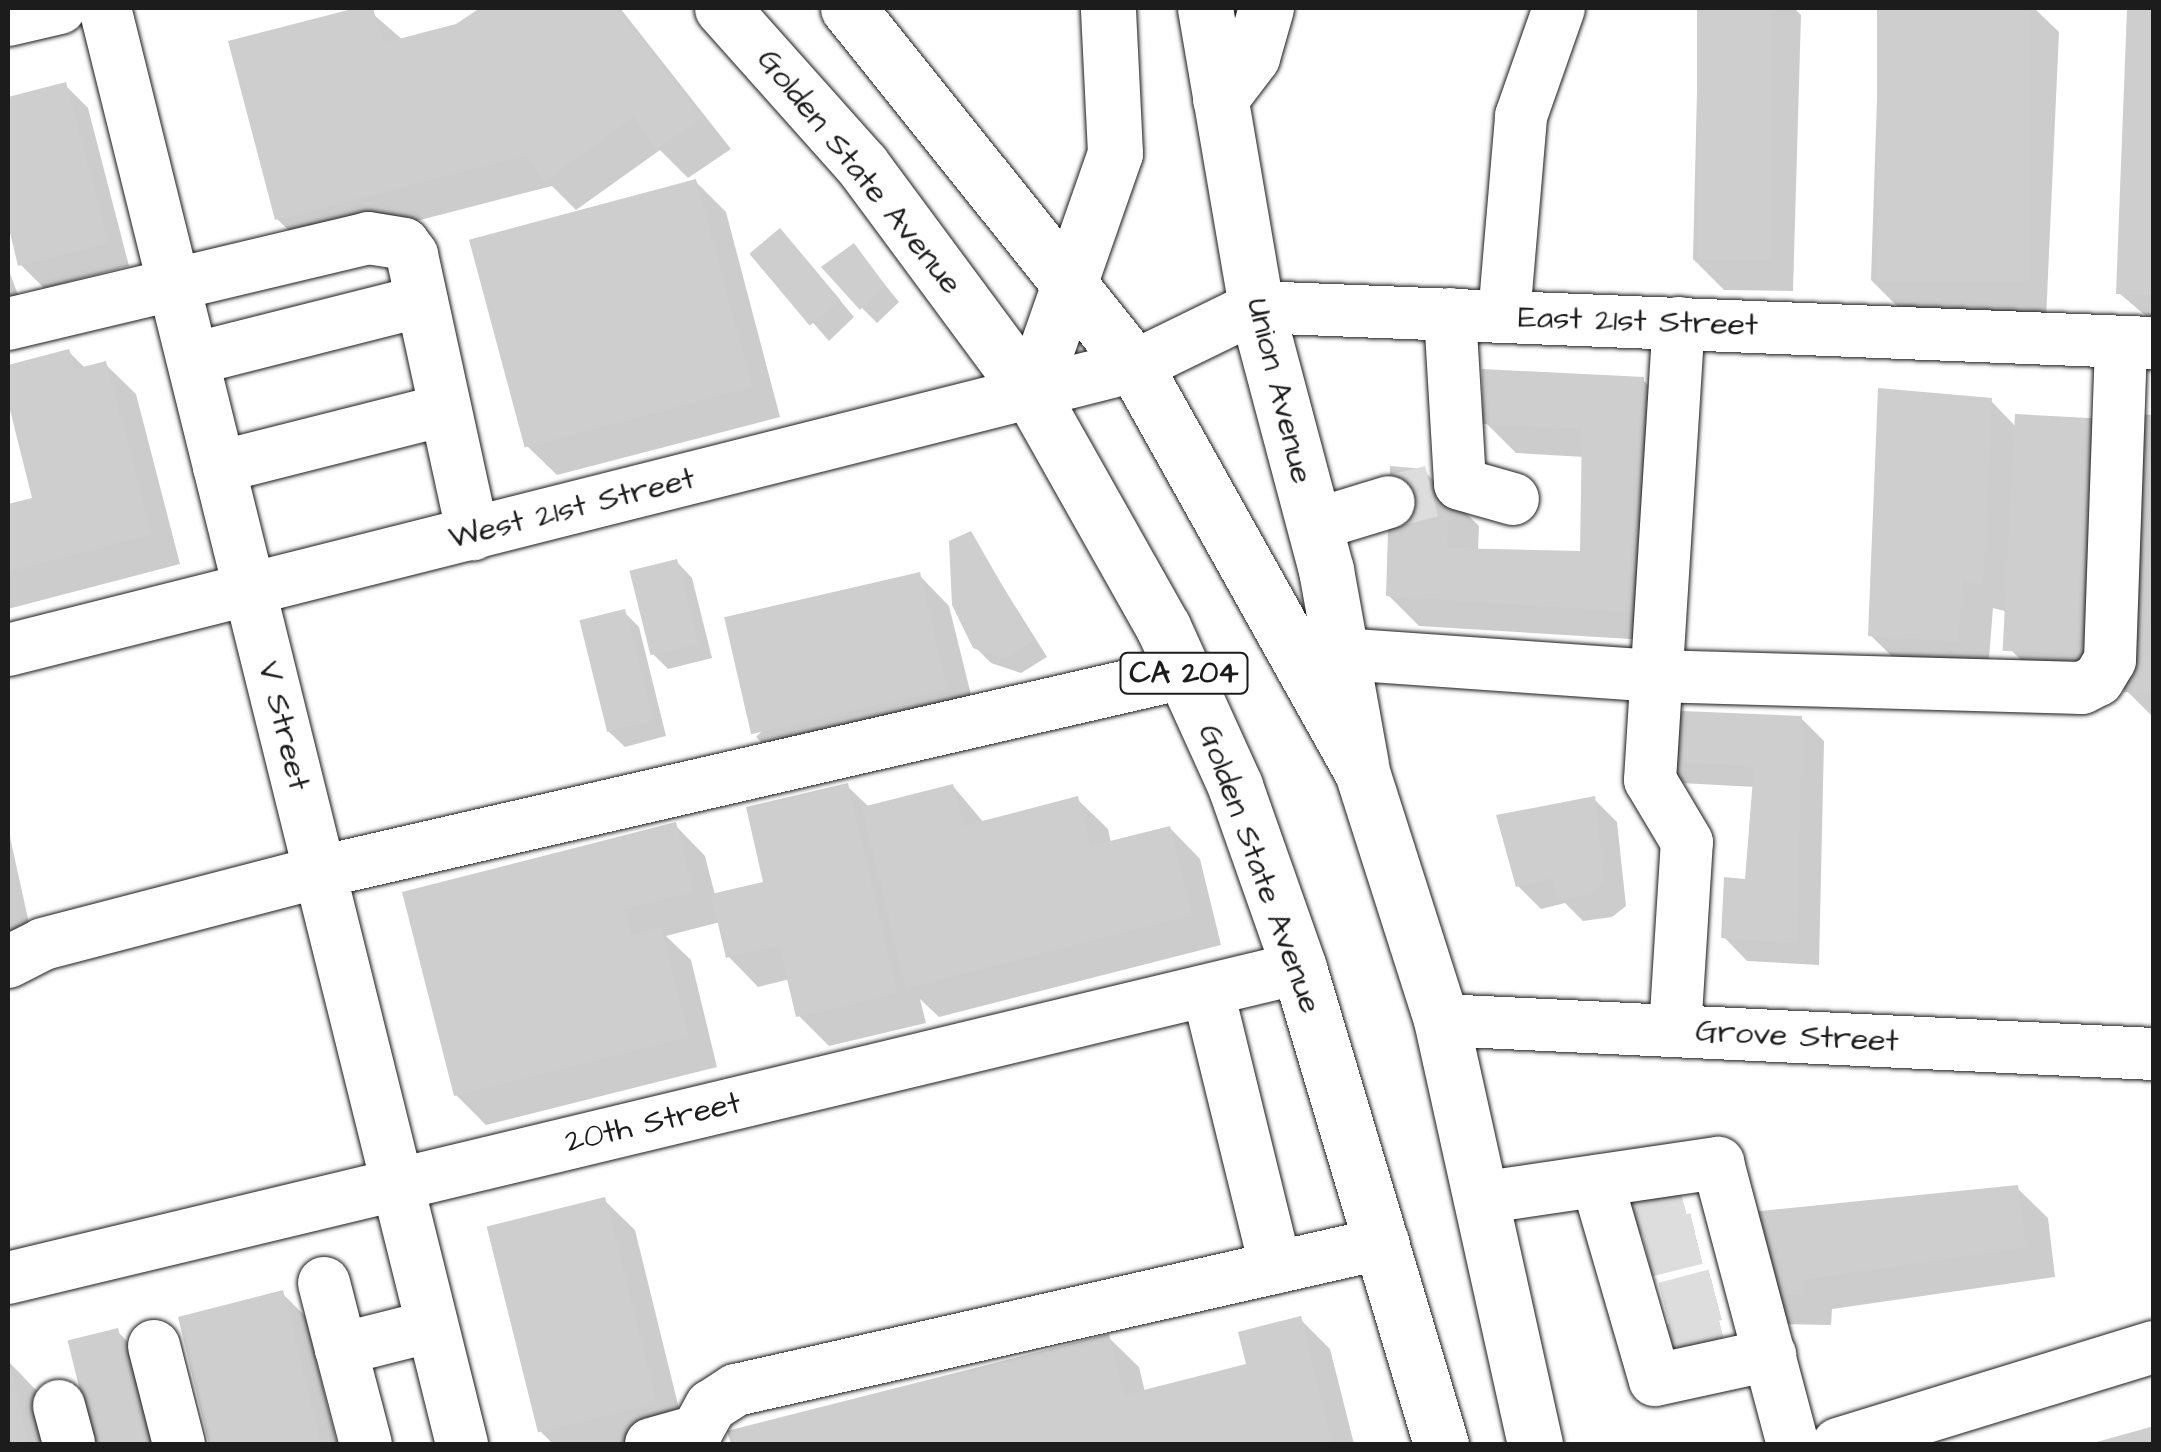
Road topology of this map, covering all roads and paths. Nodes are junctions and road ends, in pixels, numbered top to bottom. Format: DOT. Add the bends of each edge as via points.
graph roads {
  1 [pos="60,8"];
  2 [pos="105,8"];
  3 [pos="722,8"];
  4 [pos="848,8"];
  5 [pos="1108,8"];
  6 [pos="1205,8"];
  7 [pos="1266,8"];
  8 [pos="1560,8"];
  9 [pos="8,20"];
  10 [pos="1220,99"];
  11 [pos="174,284"];
  12 [pos="1073,286"];
  13 [pos="422,302"];
  14 [pos="1256,307"];
  15 [pos="1450,314"];
  16 [pos="1504,316"];
  17 [pos="8,324"];
  18 [pos="1679,324"];
  19 [pos="2137,342"];
  20 [pos="193,359"];
  21 [pos="1136,366"];
  22 [pos="1030,393"];
  23 [pos="444,410"];
  24 [pos="219,467"];
  25 [pos="1427,492"];
  26 [pos="1514,499"];
  27 [pos="1314,525"];
  28 [pos="473,534"];
  29 [pos="249,590"];
  30 [pos="8,650"];
  31 [pos="1341,654"];
  32 [pos="1184,673"];
  33 [pos="1654,676"];
  34 [pos="1362,772"];
  35 [pos="320,872"];
  36 [pos="8,962"];
  37 [pos="1299,968"];
  38 [pos="1208,992"];
  39 [pos="1440,1020"];
  40 [pos="1675,1031"];
  41 [pos="2154,1054"];
  42 [pos="397,1184"];
  43 [pos="1480,1198"];
  44 [pos="1620,1224"];
  45 [pos="1384,1244"];
  46 [pos="1276,1268"];
  47 [pos="8,1278"];
  48 [pos="324,1284"];
  49 [pos="1749,1319"];
  50 [pos="432,1326"];
  51 [pos="154,1346"];
  52 [pos="2154,1347"];
  53 [pos="342,1348"];
  54 [pos="179,1444"];
  55 [pos="366,1444"];
  56 [pos="462,1444"];
  57 [pos="651,1444"];
  58 [pos="1440,1444"];
  59 [pos="1536,1444"];
  60 [pos="1793,1444"];
  61 [pos="1838,1444"];
  1 -- 9 [label="street"];
  2 -- 11 [label="street, V Street"];
  3 -- 22 [label="main road, Golden State Avenue / CA 204" via="862,165"];
  4 -- 12 [label="main road, CA 204"];
  5 -- 12 [label="main road" via="1116,153"];
  6 -- 10 [label="main road, Union Avenue"];
  7 -- 10 [label="main road" via="1252,58"];
  8 -- 16 [label="street" via="1521,116"];
  10 -- 14 [label="main road, Union Avenue"];
  11 -- 13 [label="street" via="385,237 412,255"];
  11 -- 17 [label="street"];
  11 -- 20 [label="street, V Street"];
  12 -- 21 [label="main road, CA 204"];
  12 -- 22 [label="main road"];
  13 -- 20 [label="street"];
  13 -- 23 [label="street"];
  14 -- 15 [label="street, East 21st Street"];
  14 -- 21 [label="street, East 21st Street"];
  14 -- 27 [label="main road, Union Avenue"];
  15 -- 16 [label="street, East 21st Street"];
  15 -- 25 [label="street"];
  16 -- 18 [label="street, East 21st Street"];
  18 -- 19 [label="street, East 21st Street"];
  18 -- 33 [label="street"];
  19 -- 33 [label="street" via="2110,660 2098,680 2082,688"];
  20 -- 24 [label="street, V Street"];
  21 -- 22 [label="street, West 21st Street"];
  21 -- 34 [label="main road, CA 204"];
  22 -- 28 [label="street, West 21st Street"];
  22 -- 32 [label="main road, Golden State Avenue / CA 204"];
  23 -- 24 [label="street"];
  23 -- 28 [label="street"];
  24 -- 29 [label="street, V Street"];
  25 -- 26 [label="street"];
  25 -- 27 [label="street"];
  27 -- 31 [label="main road, Union Avenue"];
  28 -- 29 [label="street, West 21st Street"];
  29 -- 30 [label="street, West 21st Street"];
  29 -- 35 [label="street, V Street"];
  31 -- 33 [label="street"];
  31 -- 34 [label="main road, Union Avenue"];
  32 -- 35 [label="street"];
  32 -- 37 [label="main road, Golden State Avenue / CA 204" via="1235,786"];
  33 -- 40 [label="street" via="1650,780 1687,842"];
  34 -- 39 [label="main road, CA 204"];
  35 -- 36 [label="street" via="43,944"];
  35 -- 42 [label="street, V Street"];
  37 -- 38 [label="street, 20th Street"];
  37 -- 45 [label="main road, Golden State Avenue / CA 204"];
  38 -- 42 [label="street, 20th Street"];
  38 -- 46 [label="street"];
  39 -- 40 [label="street, Grove Street"];
  39 -- 43 [label="main road, CA 204"];
  40 -- 41 [label="street, Grove Street"];
  42 -- 47 [label="street, 20th Street"];
  42 -- 50 [label="street, V Street"];
  43 -- 44 [label="street"];
  43 -- 59 [label="main road, CA 204"];
  44 -- 49 [label="street" via="1718,1163 1718,1211"];
  44 -- 49 [label="street" via="1654,1333 1655,1380 1671,1381"];
  45 -- 46 [label="street"];
  45 -- 58 [label="main road, Golden State Avenue / CA 204"];
  46 -- 57 [label="street" via="736,1390 711,1406 697,1430"];
  48 -- 53 [label="street"];
  49 -- 60 [label="street"];
  50 -- 53 [label="street"];
  50 -- 56 [label="street, V Street"];
  51 -- 54 [label="street"];
  52 -- 61 [label="street"];
  53 -- 55 [label="street"];
}
